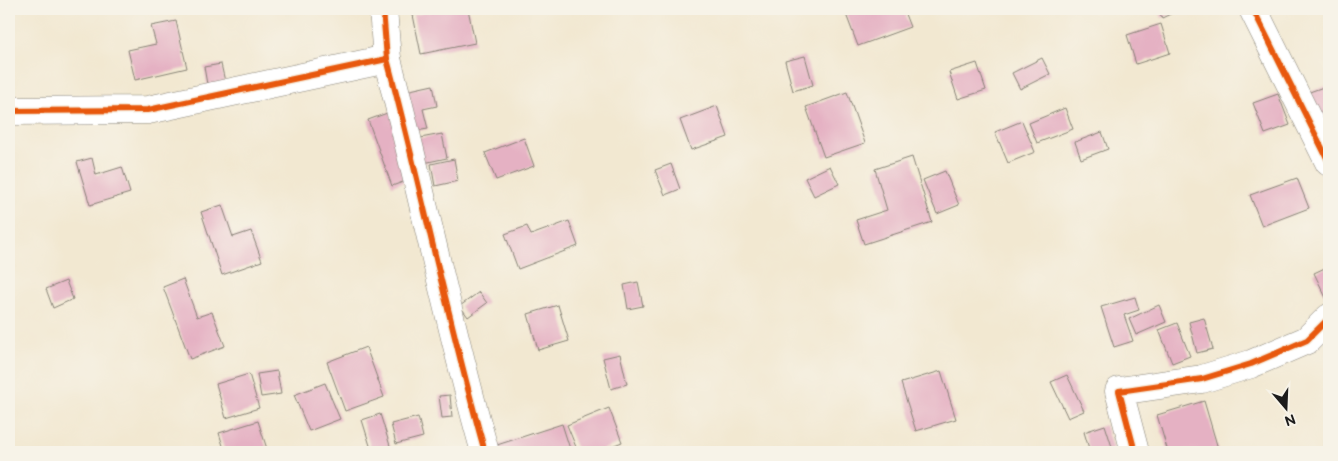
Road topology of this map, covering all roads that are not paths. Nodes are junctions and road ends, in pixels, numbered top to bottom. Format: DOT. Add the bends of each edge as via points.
graph roads {
  1 [pos="383,9"];
  2 [pos="1253,9"];
  3 [pos="387,59"];
  4 [pos="9,111"];
  5 [pos="1329,162"];
  6 [pos="1329,318"];
  7 [pos="485,452"];
  8 [pos="1135,452"];
  1 -- 3 [label="street"];
  2 -- 5 [label="street"];
  3 -- 4 [label="street" via="148,110"];
  3 -- 7 [label="street" via="414,159 460,367"];
  6 -- 8 [label="street" via="1307,340 1251,364 1202,379 1119,392"];
}
